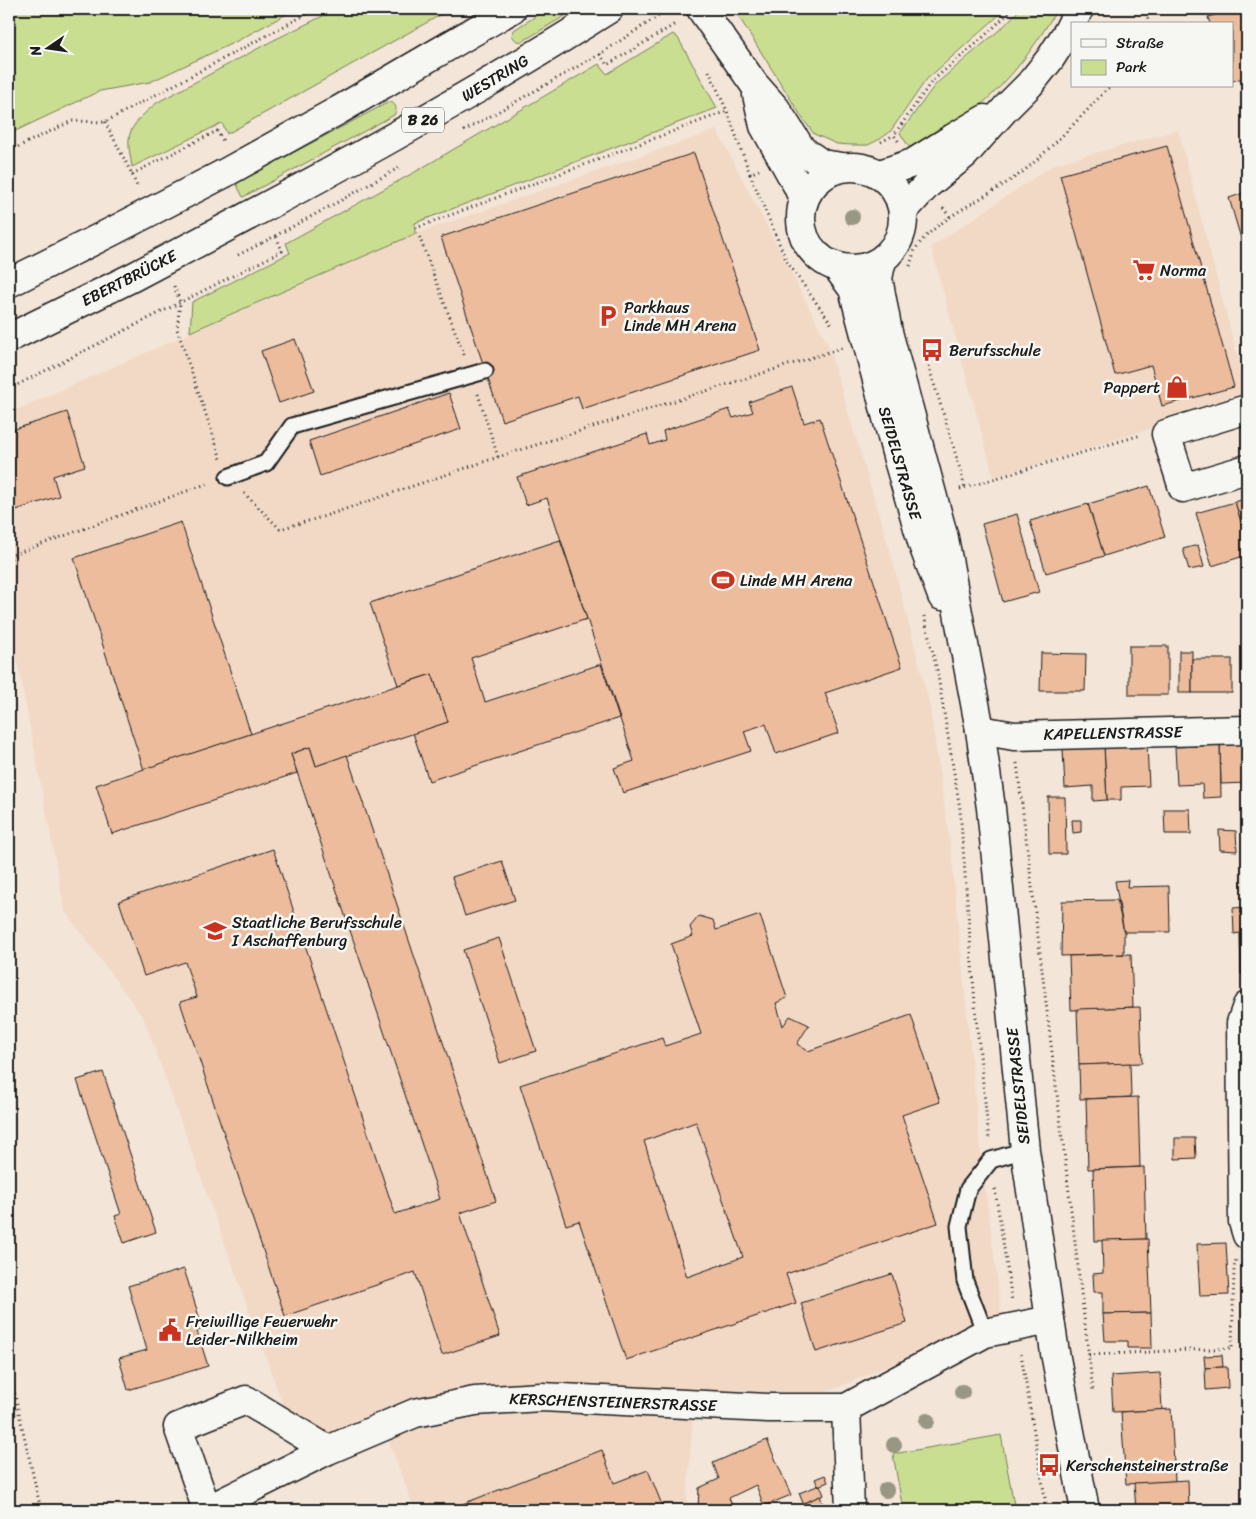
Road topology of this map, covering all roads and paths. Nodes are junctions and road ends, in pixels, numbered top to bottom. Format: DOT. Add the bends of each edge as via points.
graph roads {
  1 [pos="316,9"];
  2 [pos="512,9"];
  3 [pos="669,9"];
  4 [pos="1013,9"];
  5 [pos="1079,9"];
  6 [pos="1152,9"];
  7 [pos="602,13"];
  8 [pos="690,16"];
  9 [pos="1072,22"];
  10 [pos="1147,22"];
  11 [pos="1071,25"];
  12 [pos="614,45"];
  13 [pos="600,54"];
  14 [pos="754,84"];
  15 [pos="1108,88"];
  16 [pos="1006,108"];
  17 [pos="726,111"];
  18 [pos="105,122"];
  19 [pos="223,141"];
  20 [pos="9,151"];
  21 [pos="913,163"];
  22 [pos="842,167"];
  23 [pos="132,174"];
  24 [pos="750,174"];
  25 [pos="880,174"];
  26 [pos="139,192"];
  27 [pos="804,201"];
  28 [pos="903,211"];
  29 [pos="248,216"];
  30 [pos="262,243"];
  31 [pos="882,260"];
  32 [pos="836,266"];
  33 [pos="910,268"];
  34 [pos="9,283"];
  35 [pos="173,284"];
  36 [pos="180,302"];
  37 [pos="9,338"];
  38 [pos="857,343"];
  39 [pos="926,360"];
  40 [pos="478,373"];
  41 [pos="9,390"];
  42 [pos="1247,409"];
  43 [pos="1166,434"];
  44 [pos="498,457"];
  45 [pos="1247,469"];
  46 [pos="228,477"];
  47 [pos="965,487"];
  48 [pos="934,502"];
  49 [pos="9,563"];
  50 [pos="923,615"];
  51 [pos="967,661"];
  52 [pos="980,730"];
  53 [pos="1247,730"];
  54 [pos="1014,736"];
  55 [pos="1247,1006"];
  56 [pos="1025,1150"];
  57 [pos="991,1160"];
  58 [pos="1247,1234"];
  59 [pos="1050,1320"];
  60 [pos="1016,1326"];
  61 [pos="985,1333"];
  62 [pos="1089,1355"];
  63 [pos="9,1370"];
  64 [pos="1093,1391"];
  65 [pos="846,1408"];
  66 [pos="328,1450"];
  67 [pos="42,1510"];
  68 [pos="850,1510"];
  69 [pos="1047,1510"];
  70 [pos="1085,1510"];
  1 -- 18 [label="path"];
  2 -- 34 [label="main road, bridge" via="225,173"];
  3 -- 12 [label="path"];
  4 -- 21 [label="path" via="932,81 894,135"];
  5 -- 9 [label="main road"];
  6 -- 10 [label="path"];
  7 -- 29 [label="main road, WESTRING / B 26" via="480,88"];
  8 -- 13 [label="path" via="607,65"];
  8 -- 14 [label="main road"];
  11 -- 16 [label="main road" via="1030,84"];
  14 -- 22 [label="main road" via="776,109 802,150 822,164"];
  14 -- 27 [label="main road" via="764,126"];
  15 -- 33 [label="path" via="1030,166 950,217 927,236 915,249"];
  16 -- 21 [label="main road"];
  16 -- 28 [label="main road" via="964,154 927,185"];
  17 -- 40 [label="path" via="416,228"];
  18 -- 20 [label="path" via="72,121"];
  18 -- 23 [label="path"];
  19 -- 23 [label="path" via="217,131"];
  21 -- 25 [label="main road"];
  22 -- 25 [label="main road" via="855,166"];
  22 -- 27 [label="main road" via="815,183"];
  23 -- 26 [label="path"];
  24 -- 38 [label="path" via="787,262"];
  25 -- 28 [label="main road" via="891,184"];
  27 -- 32 [label="main road" via="801,222 805,238 813,251"];
  28 -- 31 [label="main road" via="900,236"];
  29 -- 37 [label="main road, EBERTBRÜCKE / B 26, bridge"];
  30 -- 36 [label="path" via="276,236 282,250"];
  31 -- 32 [label="main road" via="863,268"];
  31 -- 48 [label="main road, SEIDELSTRASSE" via="878,278 888,332"];
  32 -- 38 [label="main road, SEIDELSTRASSE" via="853,289"];
  35 -- 36 [label="path"];
  36 -- 41 [label="path"];
  36 -- 46 [label="path" via="177,329"];
  38 -- 44 [label="path"];
  38 -- 51 [label="main road, SEIDELSTRASSE" via="923,545"];
  39 -- 47 [label="path"];
  40 -- 44 [label="path"];
  40 -- 46 [label="lane" via="292,426 266,463"];
  42 -- 43 [label="main road"];
  43 -- 45 [label="main road" via="1183,488"];
  43 -- 47 [label="path" via="1151,432"];
  44 -- 46 [label="path" via="280,529"];
  46 -- 49 [label="path" via="12,555"];
  47 -- 48 [label="path"];
  48 -- 51 [label="main road, SEIDELSTRASSE"];
  50 -- 57 [label="path" via="937,670 960,809"];
  51 -- 52 [label="main road, SEIDELSTRASSE"];
  52 -- 54 [label="main road, KAPELLENSTRASSE"];
  52 -- 56 [label="main road, SEIDELSTRASSE" via="991,808"];
  53 -- 54 [label="main road, KAPELLENSTRASSE"];
  54 -- 62 [label="path"];
  55 -- 58 [label="main road" via="1241,1024 1243,1222"];
  56 -- 57 [label="lane"];
  56 -- 59 [label="main road, SEIDELSTRASSE"];
  57 -- 60 [label="path"];
  57 -- 61 [label="lane" via="968,1189 959,1226 965,1281"];
  58 -- 62 [label="path" via="1234,1268 1232,1348"];
  59 -- 60 [label="main road, KERSCHENSTEINERSTRASSE"];
  59 -- 70 [label="main road, SEIDELSTRASSE"];
  60 -- 61 [label="main road, KERSCHENSTEINERSTRASSE"];
  60 -- 69 [label="path"];
  61 -- 65 [label="main road, KERSCHENSTEINERSTRASSE"];
  62 -- 64 [label="path"];
  63 -- 67 [label="path"];
  65 -- 66 [label="main road, KERSCHENSTEINERSTRASSE" via="768,1408 541,1397 474,1401 415,1413"];
  65 -- 68 [label="main road"];
  66 -- 66 [label="main road, KERSCHENSTEINERSTRASSE" via="207,1510 178,1427 246,1400"];
}
